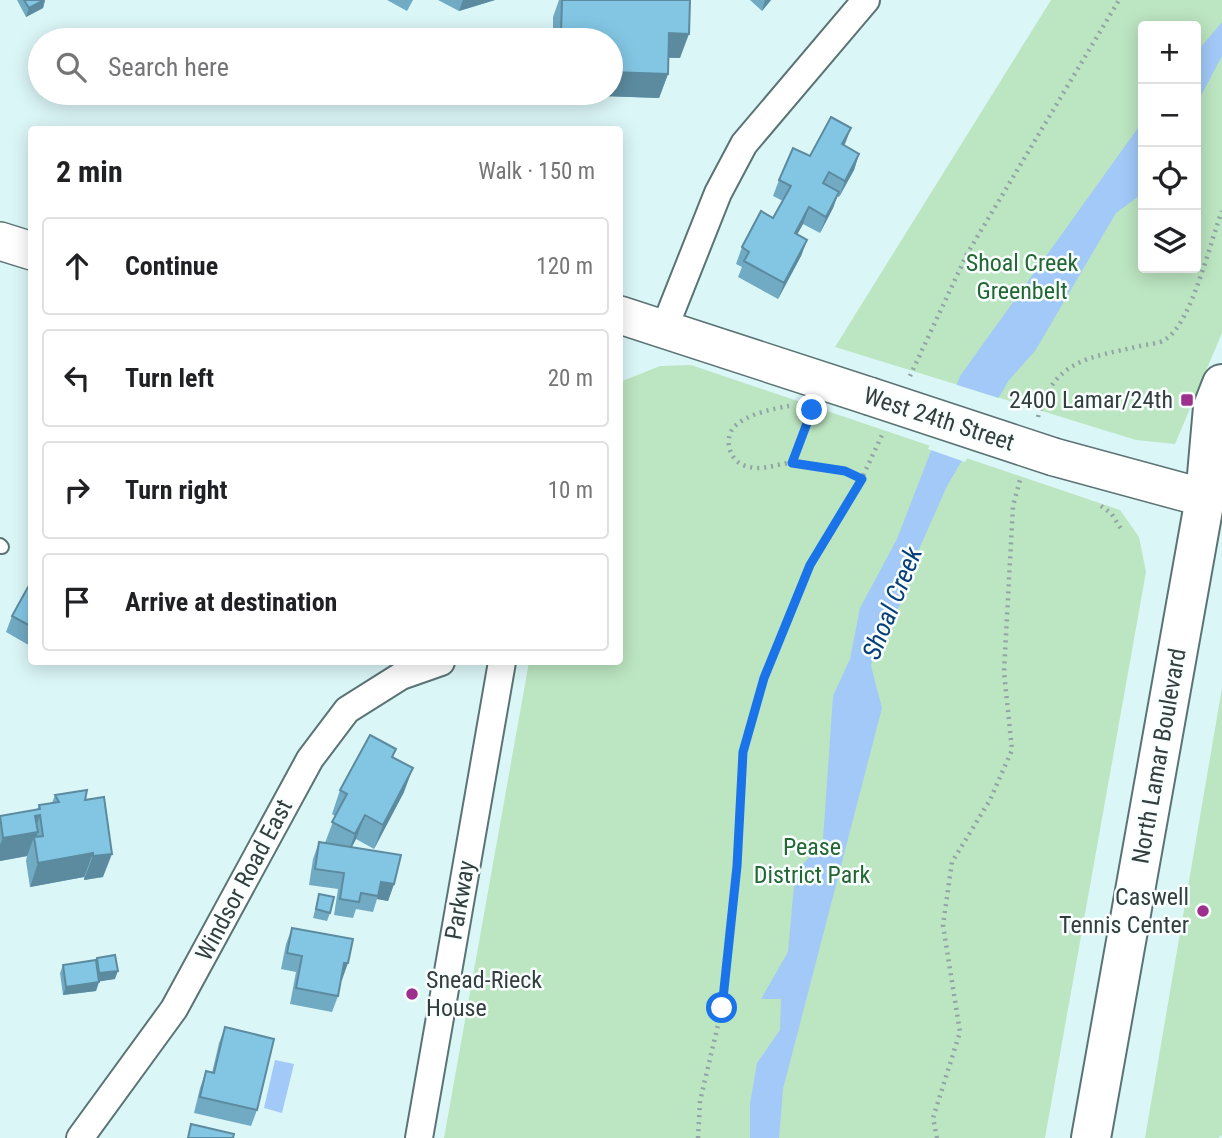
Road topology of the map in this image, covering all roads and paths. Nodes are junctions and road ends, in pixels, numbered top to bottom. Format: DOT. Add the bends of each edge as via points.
graph roads {
  1 [pos="866,0"];
  2 [pos="1119,0"];
  3 [pos="1222,211"];
  4 [pos="0,241"];
  5 [pos="28,250"];
  6 [pos="623,316"];
  7 [pos="664,329"];
  8 [pos="908,379"];
  9 [pos="1222,384"];
  10 [pos="812,410"];
  11 [pos="824,414"];
  12 [pos="885,429"];
  13 [pos="1037,451"];
  14 [pos="792,463"];
  15 [pos="862,479"];
  16 [pos="1216,488"];
  17 [pos="1100,506"];
  18 [pos="1123,532"];
  19 [pos="432,665"];
  20 [pos="501,665"];
  21 [pos="80,1138"];
  22 [pos="419,1138"];
  23 [pos="698,1138"];
  24 [pos="937,1138"];
  25 [pos="1091,1138"];
  1 -- 7 [label="street" via="744,144 718,193"];
  2 -- 8 [label="path" via="967,254"];
  3 -- 13 [label="path" via="1179,325 1165,340 1071,365 1053,382 1042,403"];
  4 -- 5 [label="main road"];
  6 -- 7 [label="main road, West 24th Street"];
  7 -- 13 [label="main road, West 24th Street, bridge"];
  9 -- 16 [label="main road, North Lamar Boulevard" via="1213,407"];
  10 -- 11 [label="path"];
  10 -- 14 [label="path"];
  10 -- 14 [label="path" via="787,406 748,417 728,440 730,451 743,466 759,469"];
  12 -- 15 [label="path"];
  13 -- 16 [label="main road, West 24th Street"];
  13 -- 24 [label="path" via="1013,506 1004,672 1012,750 990,800 952,862 943,925 960,1032 933,1118"];
  14 -- 15 [label="path" via="845,471"];
  15 -- 23 [label="path" via="810,565 764,678 743,752 722,1008 700,1101"];
  16 -- 25 [label="main road, North Lamar Boulevard"];
  17 -- 18 [label="path" via="1111,513"];
  19 -- 21 [label="street, Windsor Road East" via="401,676 347,710 317,749 174,1009"];
  20 -- 22 [label="street, Parkway"];
}
